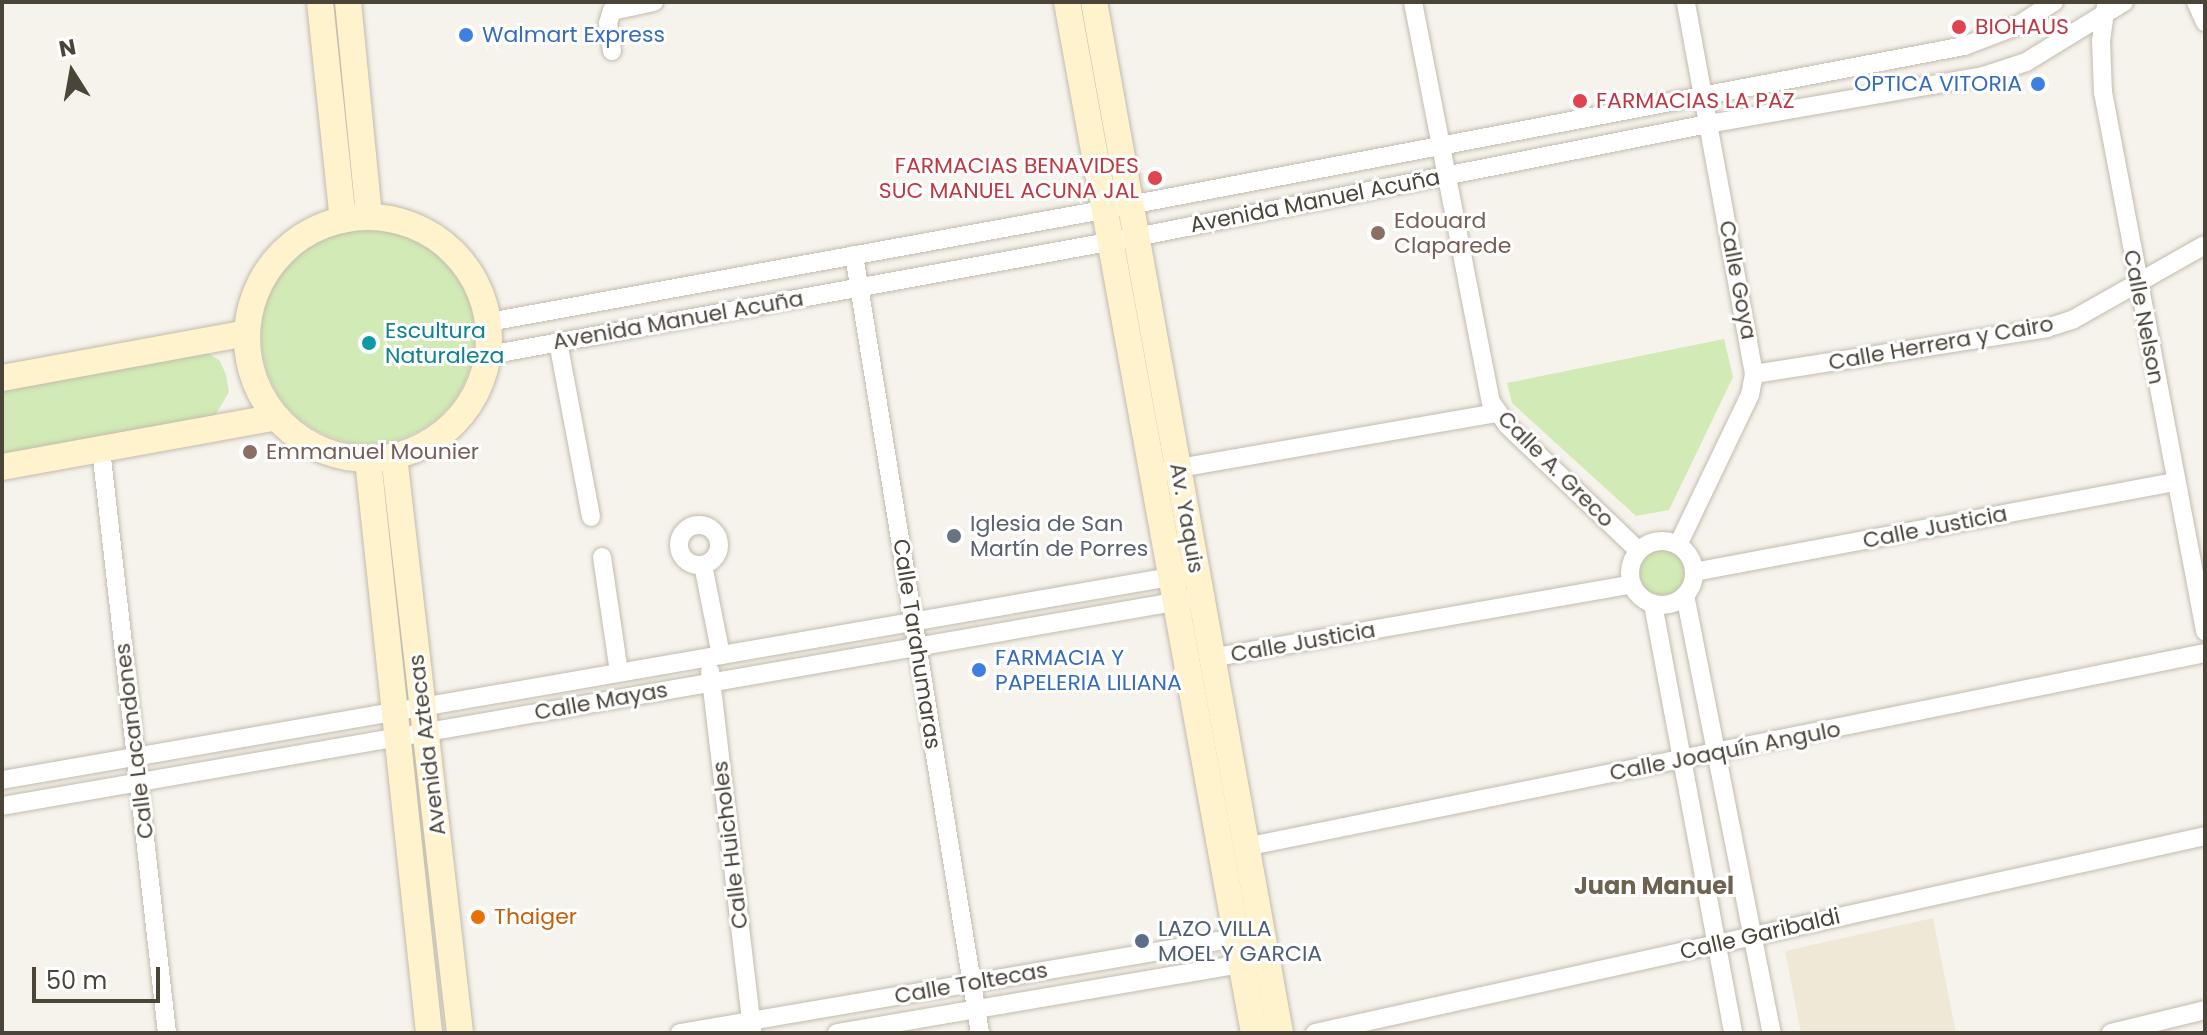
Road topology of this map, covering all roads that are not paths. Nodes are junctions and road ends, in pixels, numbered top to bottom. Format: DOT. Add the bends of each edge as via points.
graph roads {
  1 [pos="320,2"];
  2 [pos="348,2"];
  3 [pos="654,2"];
  4 [pos="1067,2"];
  5 [pos="1094,2"];
  6 [pos="1413,2"];
  7 [pos="1686,2"];
  8 [pos="2054,2"];
  9 [pos="2124,2"];
  10 [pos="2196,2"];
  11 [pos="2106,7"];
  12 [pos="2205,22"];
  13 [pos="612,51"];
  14 [pos="1703,93"];
  15 [pos="1708,124"];
  16 [pos="1439,144"];
  17 [pos="1445,175"];
  18 [pos="1117,207"];
  19 [pos="356,218"];
  20 [pos="1124,239"];
  21 [pos="2205,245"];
  22 [pos="854,255"];
  23 [pos="2138,283"];
  24 [pos="859,287"];
  25 [pos="489,322"];
  26 [pos="246,333"];
  27 [pos="558,342"];
  28 [pos="489,355"];
  29 [pos="1754,374"];
  30 [pos="2,378"];
  31 [pos="1497,413"];
  32 [pos="276,417"];
  33 [pos="101,449"];
  34 [pos="381,458"];
  35 [pos="2,467"];
  36 [pos="1165,470"];
  37 [pos="2176,482"];
  38 [pos="591,517"];
  39 [pos="1678,545"];
  40 [pos="1639,551"];
  41 [pos="602,557"];
  42 [pos="703,565"];
  43 [pos="1694,572"];
  44 [pos="1632,584"];
  45 [pos="1186,587"];
  46 [pos="1685,595"];
  47 [pos="1653,604"];
  48 [pos="2203,613"];
  49 [pos="913,621"];
  50 [pos="917,647"];
  51 [pos="2205,653"];
  52 [pos="714,656"];
  53 [pos="1210,658"];
  54 [pos="619,672"];
  55 [pos="711,682"];
  56 [pos="424,718"];
  57 [pos="396,723"];
  58 [pos="1716,753"];
  59 [pos="136,758"];
  60 [pos="1682,760"];
  61 [pos="2,780"];
  62 [pos="139,783"];
  63 [pos="2,806"];
  64 [pos="2205,836"];
  65 [pos="1245,847"];
  66 [pos="1250,936"];
  67 [pos="1752,936"];
  68 [pos="1717,944"];
  69 [pos="1254,962"];
  70 [pos="972,984"];
  71 [pos="976,1010"];
  72 [pos="2205,1010"];
  73 [pos="751,1027"];
  74 [pos="167,1033"];
  75 [pos="429,1033"];
  76 [pos="460,1033"];
  77 [pos="680,1033"];
  78 [pos="837,1033"];
  79 [pos="980,1033"];
  80 [pos="1254,1033"];
  81 [pos="1280,1033"];
  82 [pos="1315,1033"];
  83 [pos="1733,1033"];
  84 [pos="1772,1033"];
  85 [pos="2111,1033"];
  1 -- 19 [label="street"];
  2 -- 19 [label="street"];
  3 -- 13 [label="street" via="612,11"];
  4 -- 18 [label="street, Av. Yaquis"];
  5 -- 18 [label="street, Av. Yaquis"];
  6 -- 16 [label="street, Calle A. Greco"];
  7 -- 14 [label="street, Calle Goya"];
  8 -- 14 [label="street, Avenida Manuel Acuña" via="2017,26 1964,46"];
  9 -- 11 [label="street, Avenida Manuel Acuña"];
  10 -- 12 [label="street"];
  11 -- 15 [label="street, Avenida Manuel Acuña" via="2007,70"];
  11 -- 23 [label="street, Calle Nelson" via="2103,92"];
  14 -- 15 [label="street, Calle Goya"];
  14 -- 16 [label="street, Avenida Manuel Acuña"];
  15 -- 17 [label="street, Avenida Manuel Acuña"];
  15 -- 29 [label="street, Calle Goya"];
  16 -- 17 [label="street, Calle A. Greco"];
  16 -- 18 [label="street, Avenida Manuel Acuña"];
  17 -- 20 [label="street, Avenida Manuel Acuña"];
  17 -- 31 [label="street, Calle A. Greco"];
  18 -- 20 [label="street, Av. Yaquis"];
  18 -- 22 [label="street, Avenida Manuel Acuña"];
  19 -- 25 [label="street" via="411,225 449,247 476,280"];
  19 -- 26 [label="street" via="321,226 283,252 257,289"];
  20 -- 24 [label="street, Avenida Manuel Acuña"];
  20 -- 36 [label="street, Av. Yaquis"];
  20 -- 36 [label="street, Av. Yaquis" via="1135,378"];
  21 -- 23 [label="street, Calle Herrera y Cairo"];
  22 -- 24 [label="street, Calle Tarahumaras"];
  22 -- 25 [label="street, Avenida Manuel Acuña"];
  23 -- 29 [label="street, Calle Herrera y Cairo" via="2047,328"];
  23 -- 37 [label="street, Calle Nelson"];
  24 -- 27 [label="street, Avenida Manuel Acuña"];
  24 -- 49 [label="street, Calle Tarahumaras"];
  25 -- 28 [label="street"];
  26 -- 30 [label="street"];
  26 -- 32 [label="street" via="256,386"];
  27 -- 28 [label="street, Avenida Manuel Acuña"];
  27 -- 38 [label="street"];
  28 -- 34 [label="street" via="476,395 458,420 433,440"];
  29 -- 39 [label="street, Calle Goya" via="1750,395"];
  31 -- 36 [label="street"];
  31 -- 40 [label="street, Calle A. Greco"];
  32 -- 33 [label="street"];
  32 -- 34 [label="street" via="308,444 337,455"];
  33 -- 35 [label="street"];
  33 -- 59 [label="street, Calle Lacandones"];
  34 -- 56 [label="street, Avenida Aztecas"];
  34 -- 57 [label="street, Avenida Aztecas"];
  36 -- 45 [label="street, Av. Yaquis"];
  37 -- 43 [label="street, Calle Justicia"];
  37 -- 48 [label="street, Calle Nelson"];
  39 -- 40 [label="street" via="1658,542"];
  39 -- 43 [label="street" via="1688,554"];
  40 -- 44 [label="street" via="1631,566"];
  41 -- 54 [label="street"];
  42 -- 52 [label="street, Calle Huicholes"];
  43 -- 46 [label="street"];
  44 -- 47 [label="street"];
  44 -- 53 [label="street, Calle Justicia"];
  45 -- 49 [label="street, Calle Mayas"];
  45 -- 50 [label="street, Calle Mayas"];
  45 -- 53 [label="street, Av. Yaquis"];
  45 -- 66 [label="street, Av. Yaquis"];
  46 -- 47 [label="street" via="1673,604"];
  46 -- 58 [label="street"];
  47 -- 60 [label="street"];
  49 -- 50 [label="street, Calle Tarahumaras"];
  49 -- 52 [label="street, Calle Mayas"];
  50 -- 55 [label="street, Calle Mayas"];
  50 -- 70 [label="street, Calle Tarahumaras"];
  51 -- 58 [label="street, Calle Joaquín Angulo"];
  52 -- 54 [label="street, Calle Mayas"];
  52 -- 55 [label="street, Calle Huicholes"];
  53 -- 65 [label="street, Av. Yaquis"];
  54 -- 56 [label="street, Calle Mayas"];
  55 -- 56 [label="street, Calle Mayas"];
  55 -- 73 [label="street, Calle Huicholes"];
  56 -- 57 [label="street, Calle Mayas"];
  56 -- 76 [label="street, Avenida Aztecas"];
  57 -- 59 [label="street, Calle Mayas"];
  57 -- 62 [label="street, Calle Mayas"];
  57 -- 75 [label="street, Avenida Aztecas"];
  58 -- 60 [label="street, Calle Joaquín Angulo"];
  58 -- 67 [label="street"];
  59 -- 61 [label="street, Calle Mayas"];
  59 -- 62 [label="street, Calle Lacandones"];
  60 -- 65 [label="street, Calle Joaquín Angulo"];
  60 -- 68 [label="street"];
  62 -- 63 [label="street, Calle Mayas"];
  62 -- 74 [label="street, Calle Lacandones"];
  64 -- 67 [label="street, Calle Garibaldi"];
  65 -- 66 [label="street, Av. Yaquis"];
  66 -- 69 [label="street, Av. Yaquis"];
  66 -- 70 [label="street, Calle Toltecas"];
  67 -- 68 [label="street, Calle Garibaldi"];
  67 -- 84 [label="street"];
  68 -- 82 [label="street, Calle Garibaldi"];
  68 -- 83 [label="street"];
  69 -- 71 [label="street, Calle Toltecas"];
  69 -- 80 [label="street, Av. Yaquis"];
  69 -- 81 [label="street, Av. Yaquis"];
  70 -- 71 [label="street, Calle Tarahumaras"];
  70 -- 73 [label="street, Calle Toltecas"];
  71 -- 78 [label="street, Calle Toltecas"];
  71 -- 79 [label="street, Calle Tarahumaras"];
  72 -- 85 [label="street"];
  73 -- 77 [label="street, Calle Toltecas"];
}
